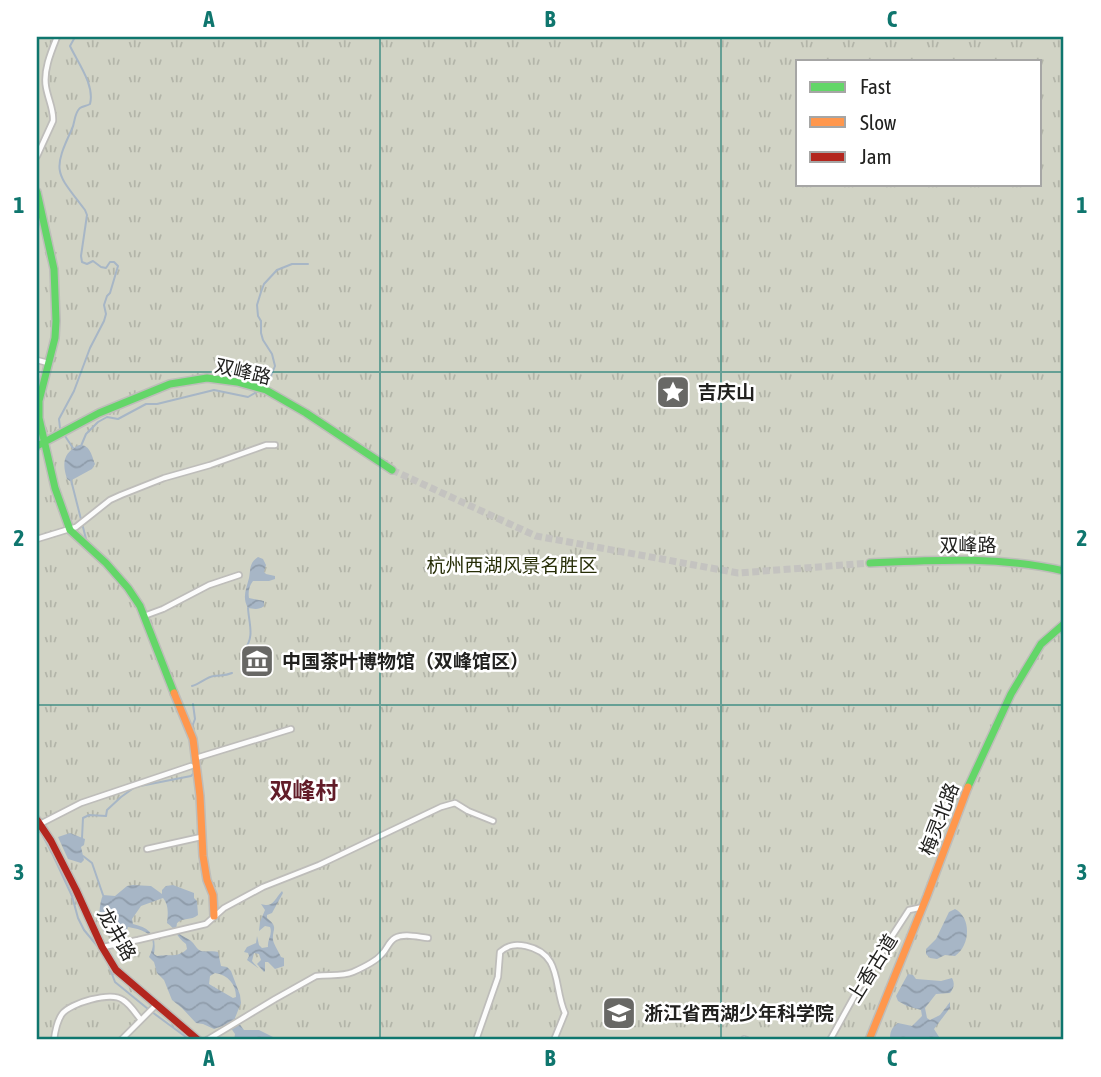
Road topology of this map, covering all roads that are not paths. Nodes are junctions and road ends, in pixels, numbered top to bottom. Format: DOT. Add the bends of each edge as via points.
graph roads {
  1 [pos="57,37"];
  2 [pos="37,156"];
  3 [pos="37,191"];
  4 [pos="37,360"];
  5 [pos="49,363"];
  6 [pos="41,444"];
  7 [pos="275,445"];
  8 [pos="392,470"];
  9 [pos="70,530"];
  10 [pos="37,539"];
  11 [pos="870,563"];
  12 [pos="1064,571"];
  13 [pos="239,575"];
  14 [pos="143,616"];
  15 [pos="1064,624"];
  16 [pos="291,729"];
  17 [pos="194,763"];
  18 [pos="493,821"];
  19 [pos="38,822"];
  20 [pos="201,837"];
  21 [pos="147,849"];
  22 [pos="923,907"];
  23 [pos="214,916"];
  24 [pos="428,938"];
  25 [pos="102,947"];
  26 [pos="153,1008"];
  27 [pos="141,1020"];
  28 [pos="54,1040"];
  29 [pos="121,1040"];
  30 [pos="198,1040"];
  31 [pos="207,1040"];
  32 [pos="476,1040"];
  33 [pos="554,1040"];
  34 [pos="830,1040"];
  35 [pos="869,1040"];
  1 -- 2 [label="street" via="45,76 52,121"];
  3 -- 5 [label="street" via="54,269 55,338"];
  4 -- 5 [label="street"];
  5 -- 6 [label="street" via="39,401"];
  6 -- 8 [label="street, 双峰路" via="99,413 170,384 222,379 261,389 306,413"];
  6 -- 9 [label="street"];
  7 -- 9 [label="street" via="121,495"];
  9 -- 10 [label="street"];
  9 -- 14 [label="street" via="128,588"];
  11 -- 12 [label="street, 双峰路" via="1017,562"];
  13 -- 14 [label="street" via="209,584"];
  14 -- 17 [label="street" via="193,739"];
  15 -- 22 [label="street, 梅灵北路" via="1041,644 1011,694 970,783"];
  16 -- 17 [label="street"];
  17 -- 19 [label="street"];
  17 -- 20 [label="street"];
  18 -- 23 [label="street" via="455,803 441,807 263,887"];
  19 -- 25 [label="street, 龙井路"];
  20 -- 21 [label="street"];
  20 -- 23 [label="street"];
  22 -- 34 [label="street, 上香古道" via="909,910"];
  22 -- 35 [label="street, 梅灵北路"];
  23 -- 25 [label="street" via="206,924 182,931"];
  24 -- 31 [label="street" via="396,937 381,955 358,969 342,976 316,976"];
  25 -- 26 [label="street, 龙井路" via="116,970"];
  26 -- 27 [label="street"];
  26 -- 30 [label="street, 龙井路"];
  27 -- 28 [label="street" via="123,999 101,997 63,1012"];
  27 -- 29 [label="street"];
  32 -- 33 [label="street" via="499,977 500,952 512,945 542,953 553,964 565,1013"];
}
